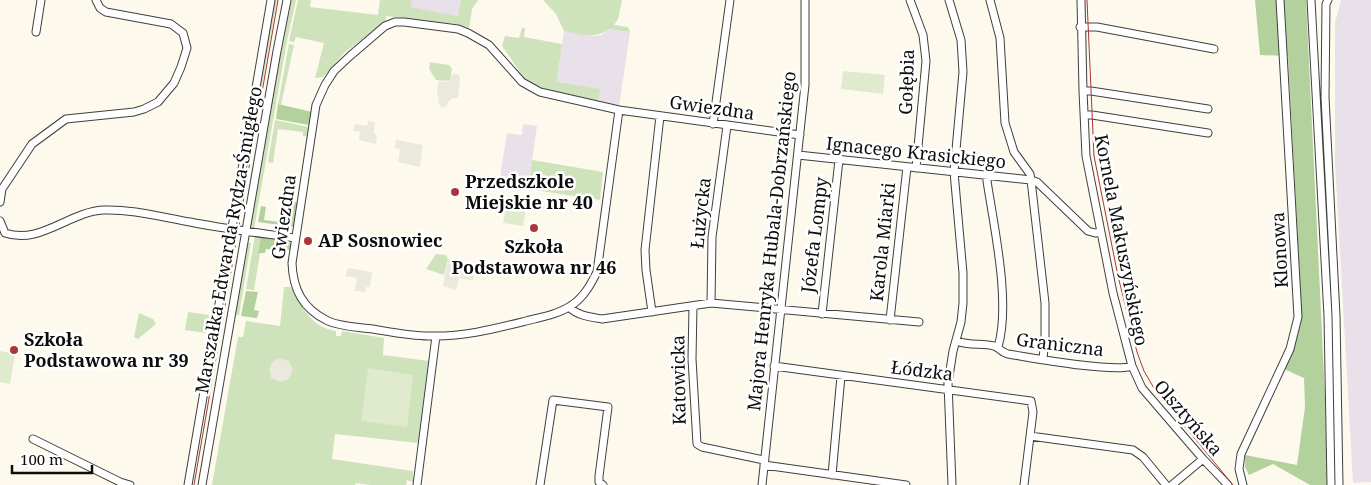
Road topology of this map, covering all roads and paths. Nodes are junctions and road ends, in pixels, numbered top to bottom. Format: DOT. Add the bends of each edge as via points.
graph roads {
  1 [pos="41,0"];
  2 [pos="96,0"];
  3 [pos="271,0"];
  4 [pos="287,0"];
  5 [pos="730,0"];
  6 [pos="805,0"];
  7 [pos="910,0"];
  8 [pos="950,0"];
  9 [pos="990,0"];
  10 [pos="1081,0"];
  11 [pos="1280,0"];
  12 [pos="1311,0"];
  13 [pos="1328,0"];
  14 [pos="1080,26"];
  15 [pos="36,32"];
  16 [pos="1214,49"];
  17 [pos="1083,91"];
  18 [pos="1208,109"];
  19 [pos="619,110"];
  20 [pos="1084,115"];
  21 [pos="660,116"];
  22 [pos="713,124"];
  23 [pos="727,126"];
  24 [pos="1208,134"];
  25 [pos="800,135"];
  26 [pos="798,155"];
  27 [pos="839,160"];
  28 [pos="906,167"];
  29 [pos="916,168"];
  30 [pos="954,172"];
  31 [pos="988,176"];
  32 [pos="1031,180"];
  33 [pos="0,202"];
  34 [pos="0,221"];
  35 [pos="232,230"];
  36 [pos="246,232"];
  37 [pos="1100,232"];
  38 [pos="295,238"];
  39 [pos="711,303"];
  40 [pos="693,306"];
  41 [pos="569,307"];
  42 [pos="780,309"];
  43 [pos="652,312"];
  44 [pos="822,314"];
  45 [pos="890,320"];
  46 [pos="919,322"];
  47 [pos="436,336"];
  48 [pos="957,341"];
  49 [pos="998,347"];
  50 [pos="1042,359"];
  51 [pos="774,366"];
  52 [pos="1132,366"];
  53 [pos="841,376"];
  54 [pos="949,389"];
  55 [pos="1030,436"];
  56 [pos="33,440"];
  57 [pos="1203,459"];
  58 [pos="764,462"];
  59 [pos="832,475"];
  60 [pos="130,485"];
  61 [pos="188,485"];
  62 [pos="202,485"];
  63 [pos="417,485"];
  64 [pos="540,485"];
  65 [pos="603,485"];
  66 [pos="762,485"];
  67 [pos="906,485"];
  68 [pos="952,485"];
  69 [pos="1024,485"];
  70 [pos="1166,485"];
  71 [pos="1172,485"];
  72 [pos="1228,485"];
  73 [pos="1243,485"];
  74 [pos="1332,485"];
  75 [pos="1340,485"];
  1 -- 15 [label="street"];
  2 -- 33 [label="street" via="106,12 172,24 183,33 186,48 174,83 158,102 144,109 66,119 37,138 2,189"];
  3 -- 35 [label="street, Marszałka Edwarda Rydza-Śmigłego"];
  4 -- 36 [label="street, Marszałka Edwarda Rydza-Śmigłego"];
  5 -- 22 [label="street"];
  6 -- 25 [label="street, Majora Henryka Hubala-Dobrzańskiego" via="806,64"];
  7 -- 29 [label="street, Gołębia" via="923,36 926,60"];
  8 -- 30 [label="street" via="963,59"];
  9 -- 32 [label="street" via="1000,38 1005,123 1014,152"];
  10 -- 14 [label="street, Kornela Makuszyńskiego"];
  11 -- 73 [label="street, Klonowa" via="1298,317 1290,349 1241,454 1239,469"];
  12 -- 74 [label="street" via="1328,316"];
  13 -- 75 [label="street" via="1325,96 1336,316"];
  14 -- 16 [label="street"];
  14 -- 17 [label="street, Kornela Makuszyńskiego"];
  17 -- 18 [label="street"];
  17 -- 20 [label="street, Kornela Makuszyńskiego"];
  19 -- 21 [label="street, Gwiezdna"];
  19 -- 38 [label="street, Gwiezdna" via="540,92 522,82 489,45 458,29 390,23 334,70 316,105"];
  19 -- 41 [label="street, Gwiezdna" via="599,263 588,289"];
  20 -- 24 [label="street"];
  20 -- 37 [label="street, Kornela Makuszyńskiego" via="1086,156"];
  21 -- 22 [label="street, Gwiezdna"];
  21 -- 43 [label="street" via="646,250"];
  22 -- 23 [label="street, Gwiezdna"];
  23 -- 25 [label="street, Gwiezdna"];
  23 -- 39 [label="street, Łużycka" via="712,237"];
  25 -- 26 [label="street, Majora Henryka Hubala-Dobrzańskiego"];
  26 -- 27 [label="street, Ignacego Krasickiego"];
  26 -- 42 [label="street, Majora Henryka Hubala-Dobrzańskiego"];
  27 -- 28 [label="street, Ignacego Krasickiego"];
  27 -- 44 [label="street, Józefa Lompy"];
  28 -- 29 [label="street, Ignacego Krasickiego"];
  28 -- 45 [label="street, Karola Miarki"];
  29 -- 30 [label="street, Ignacego Krasickiego"];
  30 -- 31 [label="street, Ignacego Krasickiego"];
  30 -- 48 [label="street" via="963,273 962,313"];
  31 -- 32 [label="street, Ignacego Krasickiego"];
  31 -- 49 [label="street" via="1001,282"];
  32 -- 37 [label="street" via="1088,230"];
  32 -- 50 [label="street" via="1045,303"];
  34 -- 35 [label="street" via="6,233 25,237 86,213 122,210"];
  35 -- 36 [label="street"];
  35 -- 61 [label="street, Marszałka Edwarda Rydza-Śmigłego"];
  36 -- 38 [label="street"];
  36 -- 62 [label="street, Marszałka Edwarda Rydza-Śmigłego"];
  37 -- 52 [label="street, Kornela Makuszyńskiego"];
  38 -- 47 [label="street, Gwiezdna" via="293,278 302,300 313,311 336,323"];
  39 -- 40 [label="street"];
  39 -- 42 [label="street"];
  40 -- 43 [label="street"];
  40 -- 58 [label="street, Katowicka" via="692,359 697,444"];
  41 -- 43 [label="street" via="584,316 602,319"];
  41 -- 47 [label="street, Gwiezdna" via="503,327 458,336"];
  42 -- 44 [label="street"];
  42 -- 51 [label="street, Majora Henryka Hubala-Dobrzańskiego"];
  44 -- 45 [label="street"];
  45 -- 46 [label="street"];
  47 -- 63 [label="street"];
  48 -- 49 [label="street, Graniczna"];
  48 -- 54 [label="street"];
  49 -- 50 [label="street, Graniczna" via="1004,353"];
  50 -- 52 [label="street, Graniczna" via="1123,368"];
  51 -- 53 [label="street, Łódzka"];
  51 -- 58 [label="street, Majora Henryka Hubala-Dobrzańskiego"];
  52 -- 57 [label="street, Olsztyńska" via="1142,388"];
  53 -- 54 [label="street, Łódzka"];
  53 -- 59 [label="street"];
  54 -- 55 [label="street, Łódzka" via="1031,402"];
  54 -- 68 [label="street"];
  55 -- 69 [label="street, Łódzka"];
  55 -- 70 [label="street" via="1133,450 1144,457"];
  56 -- 60 [label="street"];
  57 -- 71 [label="street"];
  57 -- 72 [label="street, Olsztyńska"];
  58 -- 59 [label="street"];
  58 -- 66 [label="street, Majora Henryka Hubala-Dobrzańskiego"];
  59 -- 67 [label="street"];
  64 -- 65 [label="street" via="553,400 608,407 599,476"];
}
